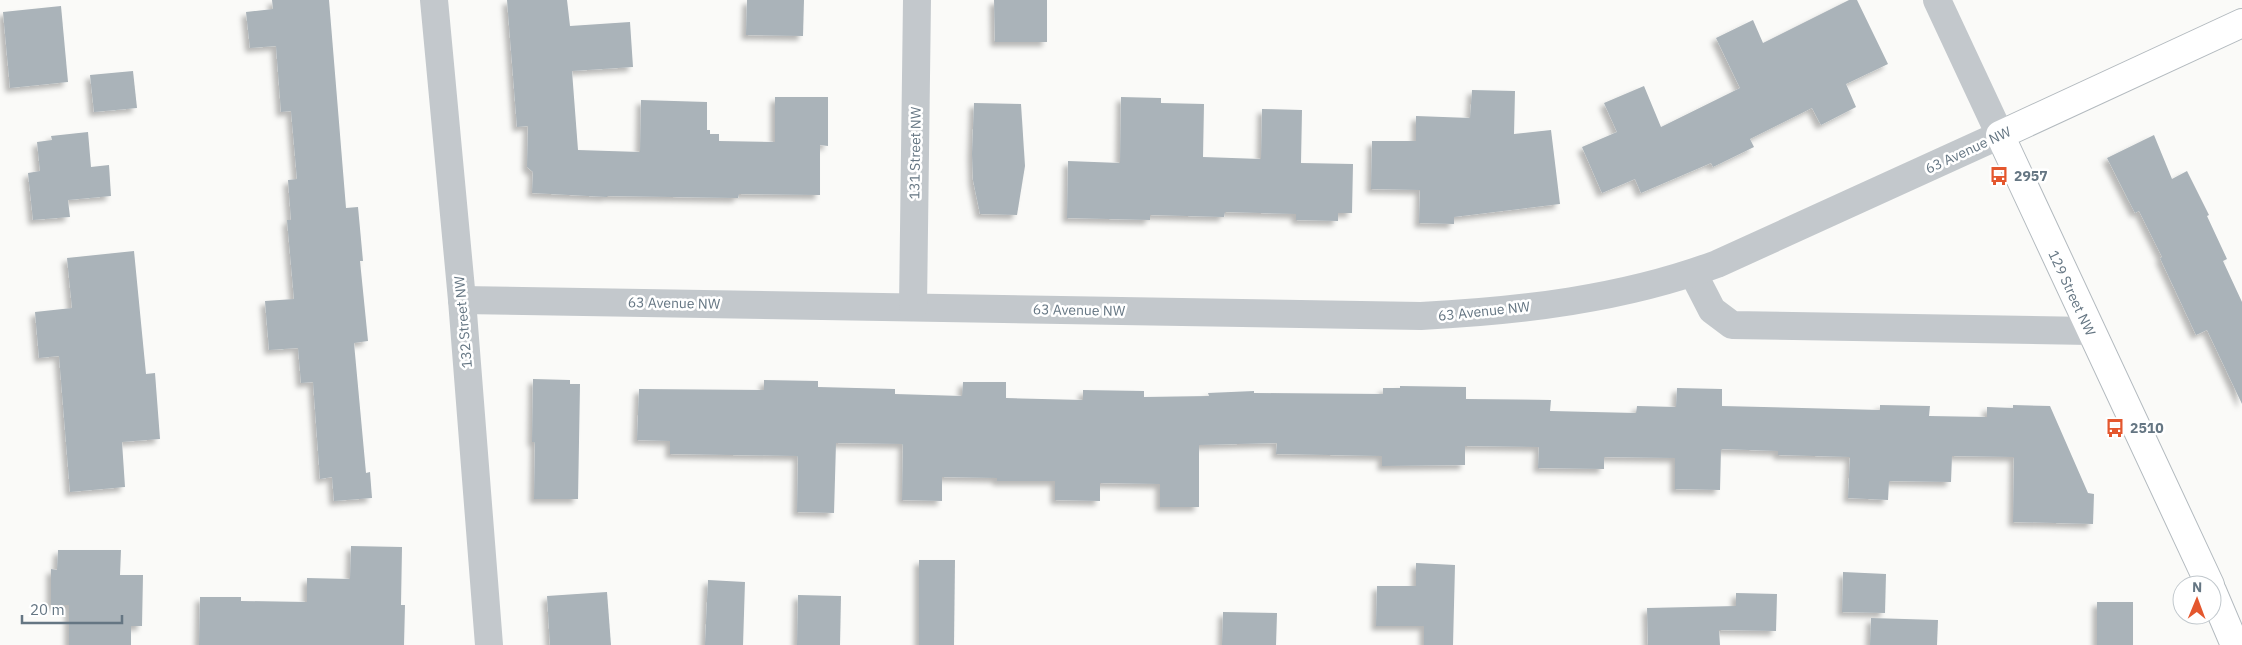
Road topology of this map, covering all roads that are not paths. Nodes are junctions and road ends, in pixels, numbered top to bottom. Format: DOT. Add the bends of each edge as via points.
graph roads {
  1 [pos="434,0"];
  2 [pos="917,0"];
  3 [pos="1937,0"];
  4 [pos="2242,24"];
  5 [pos="2000,135"];
  6 [pos="1693,273"];
  7 [pos="462,300"];
  8 [pos="913,307"];
  9 [pos="2090,331"];
  10 [pos="2205,575"];
  11 [pos="2222,614"];
  12 [pos="489,645"];
  13 [pos="2235,645"];
  1 -- 7 [label="street, 132 Street NW"];
  2 -- 8 [label="street, 131 Street NW"];
  3 -- 5 [label="street, 129 Street NW"];
  4 -- 5 [label="street, 63 Avenue NW"];
  5 -- 6 [label="street, 63 Avenue NW"];
  5 -- 9 [label="street, 129 Street NW"];
  6 -- 8 [label="street, 63 Avenue NW" via="1622,292 1570,301 1509,310 1421,316"];
  6 -- 9 [label="street" via="1712,310 1732,325"];
  7 -- 8 [label="street, 63 Avenue NW"];
  7 -- 12 [label="street, 132 Street NW"];
  9 -- 10 [label="street, 129 Street NW"];
  11 -- 13 [label="street"];
}
